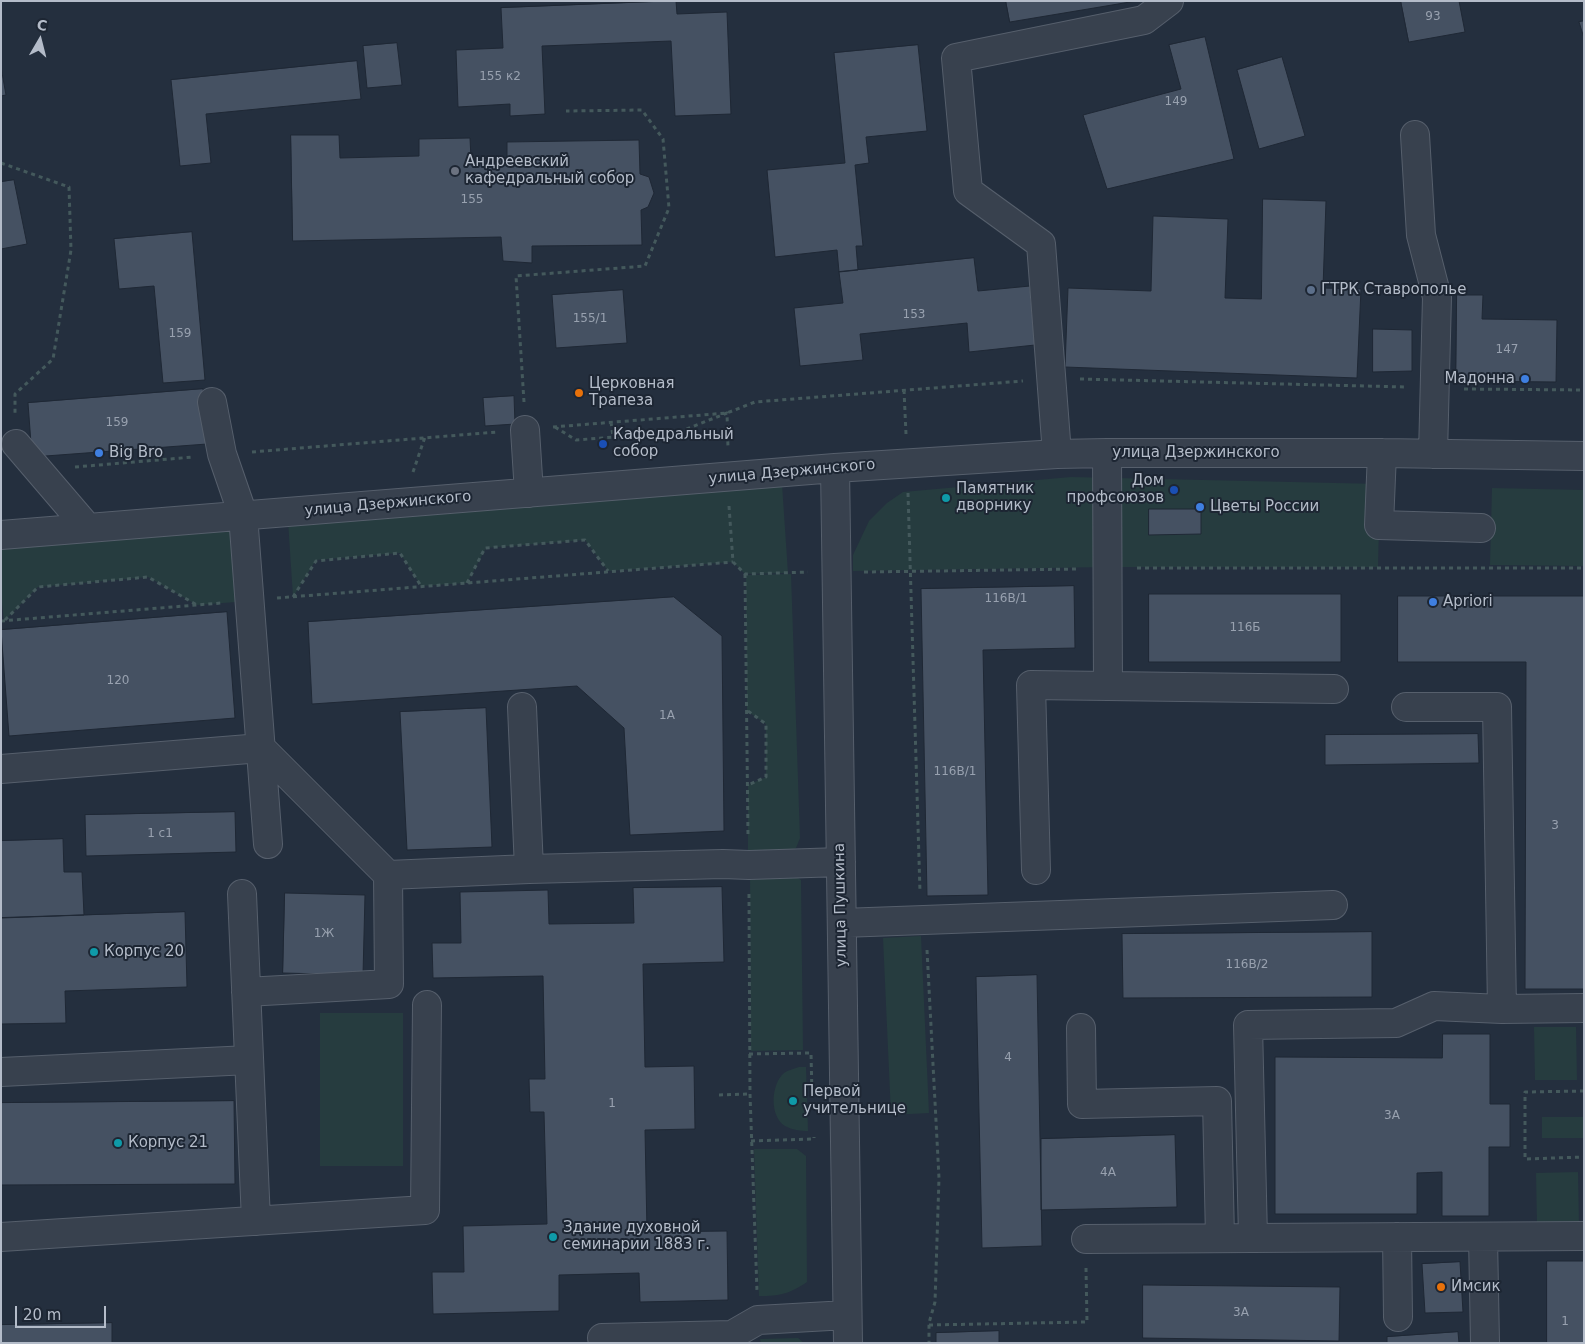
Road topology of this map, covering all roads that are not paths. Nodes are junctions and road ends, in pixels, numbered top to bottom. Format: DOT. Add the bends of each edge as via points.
graph roads {
  1 [pos="1169,1"];
  2 [pos="1415,135"];
  3 [pos="212,402"];
  4 [pos="525,430"];
  5 [pos="16,444"];
  6 [pos="1382,452"];
  7 [pos="1108,453"];
  8 [pos="1057,454"];
  9 [pos="1433,454"];
  10 [pos="1584,456"];
  11 [pos="835,468"];
  12 [pos="529,493"];
  13 [pos="242,516"];
  14 [pos="87,527"];
  15 [pos="1480,528"];
  16 [pos="1,536"];
  17 [pos="1108,686"];
  18 [pos="1334,689"];
  19 [pos="522,707"];
  20 [pos="1406,707"];
  21 [pos="260,748"];
  22 [pos="1,769"];
  23 [pos="268,844"];
  24 [pos="841,862"];
  25 [pos="529,869"];
  26 [pos="1036,870"];
  27 [pos="388,875"];
  28 [pos="242,894"];
  29 [pos="1333,904"];
  30 [pos="842,923"];
  31 [pos="246,992"];
  32 [pos="427,1005"];
  33 [pos="1584,1008"];
  34 [pos="1502,1009"];
  35 [pos="1080,1028"];
  36 [pos="249,1060"];
  37 [pos="1,1072"];
  38 [pos="256,1221"];
  39 [pos="1584,1236"];
  40 [pos="1,1237"];
  41 [pos="1397,1237"];
  42 [pos="1483,1237"];
  43 [pos="1220,1238"];
  44 [pos="1253,1238"];
  45 [pos="1086,1239"];
  46 [pos="847,1315"];
  47 [pos="1398,1317"];
  48 [pos="602,1338"];
  49 [pos="848,1343"];
  50 [pos="1485,1343"];
  1 -- 8 [label="street" via="1144,20 956,58 968,191 1041,244"];
  2 -- 9 [label="street" via="1421,235 1437,297"];
  3 -- 13 [label="street" via="222,454"];
  4 -- 12 [label="street"];
  5 -- 14 [label="street"];
  6 -- 7 [label="street, улица Дзержинского"];
  6 -- 9 [label="street, улица Дзержинского"];
  6 -- 15 [label="street" via="1379,525"];
  7 -- 8 [label="street, улица Дзержинского"];
  7 -- 17 [label="street"];
  8 -- 11 [label="street, улица Дзержинского"];
  9 -- 10 [label="street, улица Дзержинского"];
  11 -- 12 [label="street, улица Дзержинского"];
  11 -- 24 [label="street, улица Пушкина"];
  12 -- 13 [label="street, улица Дзержинского"];
  13 -- 14 [label="street, улица Дзержинского"];
  13 -- 21 [label="street"];
  14 -- 16 [label="street, улица Дзержинского"];
  17 -- 18 [label="street"];
  17 -- 26 [label="street" via="1031,685"];
  19 -- 25 [label="street"];
  20 -- 34 [label="street" via="1497,707"];
  21 -- 22 [label="street"];
  21 -- 23 [label="street"];
  21 -- 27 [label="street"];
  24 -- 25 [label="street"];
  24 -- 30 [label="street, улица Пушкина"];
  25 -- 27 [label="street"];
  27 -- 31 [label="street" via="389,984"];
  28 -- 31 [label="street"];
  29 -- 30 [label="street"];
  30 -- 46 [label="street, улица Пушкина"];
  31 -- 36 [label="street"];
  32 -- 38 [label="street" via="425,1210"];
  33 -- 34 [label="street"];
  34 -- 44 [label="street" via="1434,1006 1396,1023 1248,1025"];
  35 -- 43 [label="street" via="1082,1104 1217,1101"];
  36 -- 37 [label="street"];
  36 -- 38 [label="street"];
  38 -- 40 [label="street"];
  39 -- 42 [label="street"];
  41 -- 42 [label="street"];
  41 -- 44 [label="street"];
  41 -- 47 [label="street"];
  42 -- 50 [label="street"];
  43 -- 44 [label="street"];
  43 -- 45 [label="street"];
  46 -- 48 [label="street" via="758,1320 732,1334"];
  46 -- 49 [label="street, улица Пушкина"];
}
